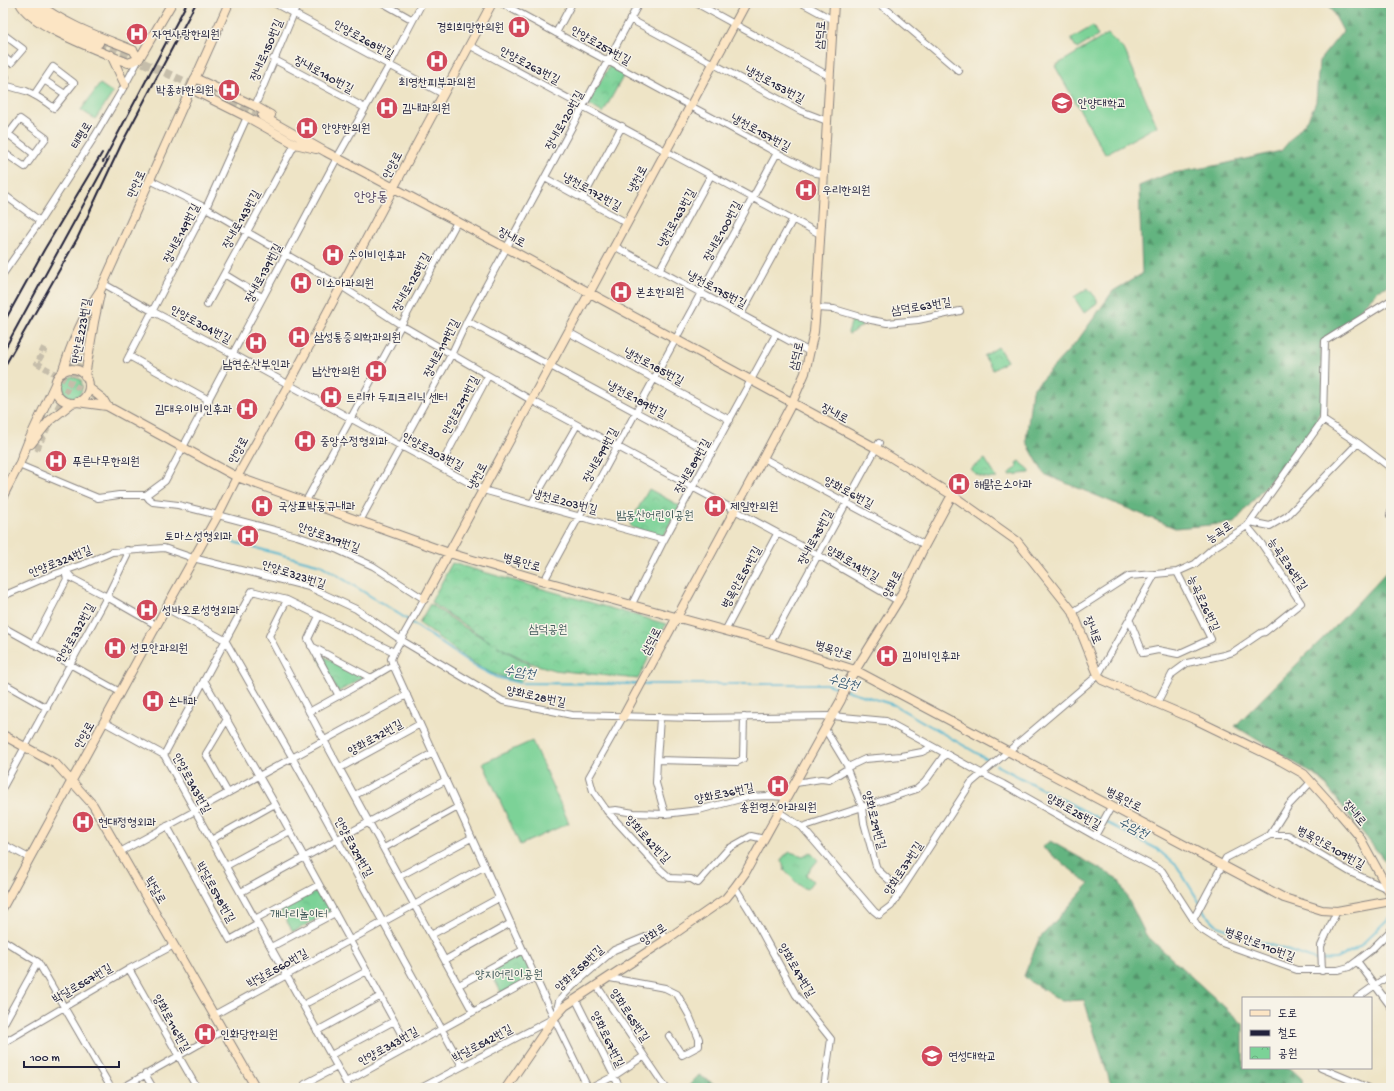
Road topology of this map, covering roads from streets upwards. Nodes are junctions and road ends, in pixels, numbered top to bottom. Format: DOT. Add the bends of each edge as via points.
graph roads {
  1 [pos="20,3"];
  2 [pos="26,3"];
  3 [pos="37,3"];
  4 [pos="172,3"];
  5 [pos="229,3"];
  6 [pos="274,3"];
  7 [pos="298,3"];
  8 [pos="382,3"];
  9 [pos="422,3"];
  10 [pos="492,3"];
  11 [pos="501,3"];
  12 [pos="572,3"];
  13 [pos="639,3"];
  14 [pos="696,3"];
  15 [pos="746,3"];
  16 [pos="802,3"];
  17 [pos="834,3"];
  18 [pos="877,3"];
  19 [pos="293,13"];
  20 [pos="630,19"];
  21 [pos="413,20"];
  22 [pos="833,20"];
  23 [pos="734,24"];
  24 [pos="556,33"];
  25 [pos="3,34"];
  26 [pos="99,43"];
  27 [pos="469,45"];
  28 [pos="111,55"];
  29 [pos="3,56"];
  30 [pos="138,59"];
  31 [pos="273,59"];
  32 [pos="608,61"];
  33 [pos="713,64"];
  34 [pos="389,66"];
  35 [pos="959,70"];
  36 [pos="3,71"];
  37 [pos="829,76"];
  38 [pos="195,78"];
  39 [pos="44,80"];
  40 [pos="4,86"];
  41 [pos="125,86"];
  42 [pos="191,89"];
  43 [pos="65,94"];
  44 [pos="443,94"];
  45 [pos="34,95"];
  46 [pos="255,106"];
  47 [pos="584,106"];
  48 [pos="690,106"];
  49 [pos="365,108"];
  50 [pos="262,116"];
  51 [pos="247,117"];
  52 [pos="827,121"];
  53 [pos="622,126"];
  54 [pos="8,134"];
  55 [pos="3,141"];
  56 [pos="295,144"];
  57 [pos="666,151"];
  58 [pos="3,152"];
  59 [pos="326,152"];
  60 [pos="777,153"];
  61 [pos="34,154"];
  62 [pos="337,158"];
  63 [pos="823,174"];
  64 [pos="711,175"];
  65 [pos="545,178"];
  66 [pos="150,180"];
  67 [pos="394,187"];
  68 [pos="3,194"];
  69 [pos="752,197"];
  70 [pos="583,198"];
  71 [pos="206,208"];
  72 [pos="793,219"];
  73 [pos="40,221"];
  74 [pos="457,222"];
  75 [pos="627,223"];
  76 [pos="247,232"];
  77 [pos="820,234"];
  78 [pos="614,246"];
  79 [pos="507,248"];
  80 [pos="286,255"];
  81 [pos="659,271"];
  82 [pos="3,274"];
  83 [pos="224,274"];
  84 [pos="102,286"];
  85 [pos="341,286"];
  86 [pos="588,293"];
  87 [pos="701,293"];
  88 [pos="262,297"];
  89 [pos="1391,300"];
  90 [pos="206,305"];
  91 [pos="816,308"];
  92 [pos="152,311"];
  93 [pos="960,311"];
  94 [pos="741,314"];
  95 [pos="467,320"];
  96 [pos="400,325"];
  97 [pos="568,332"];
  98 [pos="776,334"];
  99 [pos="676,340"];
  100 [pos="810,352"];
  101 [pos="233,354"];
  102 [pos="451,355"];
  103 [pos="550,366"];
  104 [pos="62,373"];
  105 [pos="85,376"];
  106 [pos="488,376"];
  107 [pos="654,378"];
  108 [pos="750,381"];
  109 [pos="56,382"];
  110 [pos="288,384"];
  111 [pos="89,388"];
  112 [pos="209,400"];
  113 [pos="531,400"];
  114 [pos="75,403"];
  115 [pos="792,403"];
  116 [pos="107,406"];
  117 [pos="636,411"];
  118 [pos="351,418"];
  119 [pos="730,420"];
  120 [pos="1322,420"];
  121 [pos="577,425"];
  122 [pos="1358,443"];
  123 [pos="401,446"];
  124 [pos="877,446"];
  125 [pos="618,447"];
  126 [pos="182,448"];
  127 [pos="712,453"];
  128 [pos="763,458"];
  129 [pos="20,461"];
  130 [pos="440,467"];
  131 [pos="1391,468"];
  132 [pos="237,477"];
  133 [pos="693,488"];
  134 [pos="483,490"];
  135 [pos="146,495"];
  136 [pos="952,495"];
  137 [pos="3,496"];
  138 [pos="306,501"];
  139 [pos="846,502"];
  140 [pos="532,503"];
  141 [pos="734,511"];
  142 [pos="218,515"];
  143 [pos="580,516"];
  144 [pos="360,521"];
  145 [pos="1249,524"];
  146 [pos="778,534"];
  147 [pos="664,540"];
  148 [pos="925,545"];
  149 [pos="127,550"];
  150 [pos="449,553"];
  151 [pos="818,555"];
  152 [pos="194,558"];
  153 [pos="65,570"];
  154 [pos="1177,572"];
  155 [pos="1155,574"];
  156 [pos="544,581"];
  157 [pos="3,596"];
  158 [pos="107,598"];
  159 [pos="424,599"];
  160 [pos="287,600"];
  161 [pos="898,601"];
  162 [pos="632,604"];
  163 [pos="166,608"];
  164 [pos="1073,612"];
  165 [pos="319,616"];
  166 [pos="677,617"];
  167 [pos="1130,621"];
  168 [pos="156,625"];
  169 [pos="3,627"];
  170 [pos="725,631"];
  171 [pos="225,640"];
  172 [pos="401,640"];
  173 [pos="770,643"];
  174 [pos="33,644"];
  175 [pos="311,646"];
  176 [pos="394,652"];
  177 [pos="1178,654"];
  178 [pos="70,663"];
  179 [pos="1187,663"];
  180 [pos="393,665"];
  181 [pos="855,670"];
  182 [pos="1098,675"];
  183 [pos="371,678"];
  184 [pos="204,680"];
  185 [pos="3,683"];
  186 [pos="120,692"];
  187 [pos="406,695"];
  188 [pos="339,696"];
  189 [pos="1158,703"];
  190 [pos="47,708"];
  191 [pos="309,712"];
  192 [pos="832,716"];
  193 [pos="622,717"];
  194 [pos="744,717"];
  195 [pos="660,718"];
  196 [pos="227,719"];
  197 [pos="104,722"];
  198 [pos="420,724"];
  199 [pos="825,729"];
  200 [pos="3,735"];
  201 [pos="324,740"];
  202 [pos="25,747"];
  203 [pos="932,747"];
  204 [pos="1009,752"];
  205 [pos="433,753"];
  206 [pos="945,754"];
  207 [pos="164,755"];
  208 [pos="292,757"];
  209 [pos="657,760"];
  210 [pos="340,768"];
  211 [pos="847,768"];
  212 [pos="983,772"];
  213 [pos="258,775"];
  214 [pos="446,780"];
  215 [pos="72,781"];
  216 [pos="1311,782"];
  217 [pos="796,783"];
  218 [pos="3,787"];
  219 [pos="228,793"];
  220 [pos="355,795"];
  221 [pos="787,798"];
  222 [pos="275,804"];
  223 [pos="1112,806"];
  224 [pos="458,807"];
  225 [pos="862,807"];
  226 [pos="607,811"];
  227 [pos="195,812"];
  228 [pos="779,812"];
  229 [pos="665,814"];
  230 [pos="370,822"];
  231 [pos="167,826"];
  232 [pos="802,827"];
  233 [pos="290,831"];
  234 [pos="1097,833"];
  235 [pos="1270,835"];
  236 [pos="471,838"];
  237 [pos="764,839"];
  238 [pos="211,840"];
  239 [pos="337,840"];
  240 [pos="3,844"];
  241 [pos="384,848"];
  242 [pos="120,852"];
  243 [pos="29,858"];
  244 [pos="304,858"];
  245 [pos="1222,865"];
  246 [pos="226,866"];
  247 [pos="484,866"];
  248 [pos="400,876"];
  249 [pos="319,885"];
  250 [pos="735,887"];
  251 [pos="1388,889"];
  252 [pos="901,891"];
  253 [pos="241,892"];
  254 [pos="499,898"];
  255 [pos="1391,899"];
  256 [pos="415,904"];
  257 [pos="3,907"];
  258 [pos="1337,911"];
  259 [pos="335,912"];
  260 [pos="1193,920"];
  261 [pos="257,922"];
  262 [pos="382,922"];
  263 [pos="511,923"];
  264 [pos="1391,930"];
  265 [pos="431,934"];
  266 [pos="667,939"];
  267 [pos="3,940"];
  268 [pos="350,940"];
  269 [pos="174,945"];
  270 [pos="271,947"];
  271 [pos="523,950"];
  272 [pos="445,960"];
  273 [pos="1357,961"];
  274 [pos="38,962"];
  275 [pos="129,969"];
  276 [pos="1322,969"];
  277 [pos="367,971"];
  278 [pos="1391,974"];
  279 [pos="286,975"];
  280 [pos="536,977"];
  281 [pos="610,978"];
  282 [pos="459,985"];
  283 [pos="597,986"];
  284 [pos="1374,986"];
  285 [pos="381,996"];
  286 [pos="1358,997"];
  287 [pos="576,1000"];
  288 [pos="303,1005"];
  289 [pos="64,1007"];
  290 [pos="1391,1007"];
  291 [pos="473,1012"];
  292 [pos="214,1015"];
  293 [pos="555,1016"];
  294 [pos="394,1021"];
  295 [pos="3,1025"];
  296 [pos="224,1030"];
  297 [pos="441,1030"];
  298 [pos="317,1031"];
  299 [pos="668,1036"];
  300 [pos="3,1043"];
  301 [pos="409,1048"];
  302 [pos="331,1055"];
  303 [pos="178,1056"];
  304 [pos="644,1056"];
  305 [pos="462,1066"];
  306 [pos="337,1067"];
  307 [pos="1323,1069"];
  308 [pos="145,1074"];
  309 [pos="614,1076"];
  310 [pos="305,1084"];
  311 [pos="347,1085"];
  312 [pos="111,1088"];
  313 [pos="122,1088"];
  314 [pos="153,1088"];
  315 [pos="197,1088"];
  316 [pos="256,1088"];
  317 [pos="421,1088"];
  318 [pos="506,1088"];
  319 [pos="588,1088"];
  320 [pos="592,1088"];
  321 [pos="620,1088"];
  322 [pos="666,1088"];
  323 [pos="824,1088"];
  324 [pos="1369,1088"];
  1 -- 28 [label="street" via="21,7 52,30"];
  2 -- 26 [label="street" via="55,23"];
  3 -- 30 [label="street" via="74,25 133,50"];
  4 -- 30 [label="street, 태평로"];
  5 -- 38 [label="street, 만안로"];
  6 -- 19 [label="street, 안양로268번길"];
  7 -- 19 [label="street, 장내로150번길"];
  8 -- 21 [label="street"];
  9 -- 21 [label="street"];
  10 -- 27 [label="street, 안양로"];
  11 -- 24 [label="street, 안양로257번길"];
  12 -- 24 [label="street"];
  13 -- 20 [label="street, 장내로120번길"];
  14 -- 23 [label="street"];
  15 -- 23 [label="street, 냉천로"];
  16 -- 22 [label="street"];
  17 -- 22 [label="street, 삼덕로"];
  18 -- 35 [label="street"];
  19 -- 31 [label="street, 장내로150번길"];
  19 -- 34 [label="street, 안양로268번길"];
  20 -- 32 [label="street, 장내로120번길"];
  20 -- 33 [label="street, 냉천로153번길"];
  21 -- 34 [label="street"];
  22 -- 37 [label="street, 삼덕로"];
  23 -- 33 [label="street, 냉천로"];
  23 -- 37 [label="street"];
  24 -- 32 [label="street, 안양로257번길"];
  25 -- 29 [label="street" via="23,49 11,63"];
  27 -- 44 [label="street, 안양로"];
  27 -- 47 [label="street, 안양로263번길"];
  28 -- 30 [label="street" via="128,63"];
  28 -- 41 [label="street"];
  30 -- 41 [label="street, 태평로"];
  31 -- 46 [label="street, 장내로150번길"];
  31 -- 49 [label="street, 장내로140번길"];
  32 -- 47 [label="street, 장내로120번길"];
  32 -- 48 [label="street, 안양로257번길"];
  33 -- 48 [label="street, 냉천로"];
  33 -- 52 [label="street, 냉천로153번길" via="801,111"];
  34 -- 44 [label="street, 안양로268번길"];
  34 -- 49 [label="street"];
  36 -- 40 [label="street" via="6,77"];
  37 -- 52 [label="street, 삼덕로"];
  38 -- 42 [label="street, 만안로"];
  38 -- 46 [label="street"];
  39 -- 43 [label="street"];
  39 -- 43 [label="street" via="53,68 74,83"];
  39 -- 45 [label="street"];
  40 -- 45 [label="street"];
  41 -- 73 [label="street, 태평로"];
  42 -- 51 [label="street"];
  42 -- 66 [label="street, 만안로"];
  43 -- 45 [label="street" via="54,108"];
  44 -- 67 [label="street, 안양로"];
  46 -- 59 [label="street" via="305,134"];
  47 -- 53 [label="street, 안양로263번길"];
  47 -- 65 [label="street, 장내로120번길"];
  48 -- 57 [label="street, 냉천로"];
  48 -- 60 [label="street, 냉천로157번길"];
  49 -- 62 [label="street"];
  50 -- 59 [label="street, 장내로"];
  51 -- 56 [label="street"];
  51 -- 71 [label="street, 장내로149번길"];
  52 -- 63 [label="street, 삼덕로"];
  53 -- 57 [label="street, 안양로263번길"];
  53 -- 70 [label="street"];
  54 -- 55 [label="street"];
  54 -- 61 [label="street"];
  54 -- 61 [label="street" via="20,119 46,138"];
  56 -- 59 [label="street"];
  56 -- 76 [label="street, 장내로143번길"];
  57 -- 64 [label="street"];
  57 -- 75 [label="street, 냉천로"];
  58 -- 61 [label="street" via="25,167"];
  59 -- 62 [label="street, 장내로"];
  60 -- 63 [label="street, 냉천로157번길"];
  60 -- 69 [label="street, 장내로100번길"];
  62 -- 67 [label="street, 장내로"];
  62 -- 80 [label="street, 장내로139번길"];
  63 -- 77 [label="street, 삼덕로"];
  64 -- 69 [label="street"];
  64 -- 81 [label="street, 냉천로163번길"];
  65 -- 70 [label="street, 냉천로172번길"];
  65 -- 79 [label="street, 장내로120번길"];
  66 -- 71 [label="street, 안양로291번길"];
  66 -- 84 [label="street, 만안로"];
  67 -- 74 [label="street, 장내로"];
  67 -- 85 [label="street, 안양로"];
  68 -- 73 [label="street"];
  69 -- 72 [label="street"];
  69 -- 87 [label="street, 장내로100번길"];
  70 -- 75 [label="street, 냉천로172번길"];
  71 -- 76 [label="street, 안양로291번길"];
  71 -- 92 [label="street, 장내로149번길"];
  72 -- 77 [label="street"];
  72 -- 94 [label="street"];
  73 -- 82 [label="street, 태평로"];
  74 -- 79 [label="street, 장내로"];
  74 -- 96 [label="street, 장내로125번길"];
  75 -- 78 [label="street, 냉천로"];
  76 -- 80 [label="street, 안양로291번길"];
  76 -- 83 [label="street, 장내로143번길"];
  77 -- 91 [label="street, 삼덕로"];
  78 -- 81 [label="street, 냉천로175번길"];
  78 -- 86 [label="street, 냉천로"];
  79 -- 86 [label="street, 장내로"];
  79 -- 95 [label="street, 장내로119번길"];
  80 -- 85 [label="street, 안양로291번길"];
  80 -- 88 [label="street, 장내로139번길"];
  81 -- 87 [label="street, 냉천로175번길"];
  83 -- 88 [label="street"];
  83 -- 90 [label="street, 장내로143번길"];
  84 -- 92 [label="street, 안양로304번길"];
  84 -- 104 [label="street, 만안로" via="74,342"];
  84 -- 105 [label="street, 만안로223번길"];
  85 -- 96 [label="street, 안양로291번길"];
  85 -- 110 [label="street, 안양로"];
  86 -- 97 [label="street, 냉천로"];
  86 -- 99 [label="street, 장내로"];
  87 -- 94 [label="street, 냉천로175번길"];
  87 -- 99 [label="street, 장내로100번길"];
  88 -- 101 [label="street, 장내로139번길"];
  89 -- 120 [label="street" via="1324,341"];
  91 -- 93 [label="street, 삼덕로63번길" via="834,309 887,323 918,320"];
  91 -- 100 [label="street, 삼덕로"];
  92 -- 101 [label="street, 안양로304번길"];
  92 -- 112 [label="street, 장내로149번길" via="128,358"];
  94 -- 98 [label="street, 냉천로175번길"];
  95 -- 102 [label="street, 장내로119번길"];
  95 -- 103 [label="street"];
  96 -- 102 [label="street, 안양로291번길"];
  96 -- 118 [label="street, 장내로125번길"];
  97 -- 103 [label="street, 냉천로"];
  97 -- 107 [label="street, 냉천로185번길"];
  98 -- 100 [label="street, 냉천로175번길"];
  98 -- 108 [label="street"];
  99 -- 107 [label="street, 장내로99번길"];
  99 -- 108 [label="street, 장내로"];
  100 -- 115 [label="street, 삼덕로" via="805,373"];
  101 -- 110 [label="street, 안양로304번길"];
  101 -- 112 [label="street, 장내로139번길"];
  102 -- 106 [label="street, 안양로291번길"];
  102 -- 123 [label="street, 장내로119번길"];
  103 -- 113 [label="street, 냉천로"];
  103 -- 117 [label="street, 냉천로189번길"];
  104 -- 105 [label="street" via="74,370"];
  104 -- 109 [label="street"];
  105 -- 111 [label="street"];
  106 -- 113 [label="street, 안양로291번길"];
  106 -- 130 [label="street, 안양로291번길"];
  107 -- 117 [label="street, 장내로99번길"];
  107 -- 119 [label="street, 냉천로185번길"];
  108 -- 115 [label="street, 장내로"];
  108 -- 119 [label="street, 장내로89번길"];
  109 -- 114 [label="street" via="57,394 66,402"];
  109 -- 129 [label="street"];
  110 -- 118 [label="street, 안양로303번길"];
  110 -- 132 [label="street, 안양로"];
  111 -- 114 [label="street" via="83,399"];
  111 -- 116 [label="street" via="103,399"];
  112 -- 126 [label="street, 장내로139번길"];
  113 -- 121 [label="street, 안양로291번길"];
  113 -- 134 [label="street, 냉천로"];
  114 -- 116 [label="street"];
  114 -- 129 [label="street" via="49,421"];
  115 -- 124 [label="street, 장내로"];
  115 -- 128 [label="street, 삼덕로"];
  116 -- 126 [label="street, 병목안로"];
  117 -- 125 [label="street, 장내로99번길"];
  117 -- 127 [label="street, 냉천로189번길"];
  118 -- 123 [label="street, 안양로303번길"];
  118 -- 138 [label="street, 장내로125번길"];
  119 -- 127 [label="street, 장내로89번길"];
  120 -- 122 [label="street"];
  120 -- 145 [label="street, 능곡로"];
  121 -- 125 [label="street, 안양로291번길"];
  121 -- 140 [label="street"];
  122 -- 131 [label="street"];
  122 -- 145 [label="street" via="1287,516 1270,526"];
  123 -- 130 [label="street, 안양로303번길"];
  123 -- 144 [label="street, 장내로119번길"];
  124 -- 136 [label="street, 장내로"];
  124 -- 139 [label="street, 장내로75번길"];
  125 -- 133 [label="street, 양화로14번길"];
  125 -- 143 [label="street, 장내로99번길"];
  126 -- 132 [label="street, 병목안로"];
  126 -- 135 [label="street, 장내로139번길" via="165,481"];
  127 -- 133 [label="street, 장내로89번길"];
  128 -- 139 [label="street, 양화로6번길"];
  128 -- 141 [label="street, 삼덕로"];
  129 -- 135 [label="street" via="98,498"];
  129 -- 137 [label="street"];
  130 -- 134 [label="street, 안양로303번길"];
  132 -- 138 [label="street, 병목안로"];
  132 -- 142 [label="street, 안양로"];
  133 -- 141 [label="street, 양화로14번길"];
  133 -- 147 [label="street, 장내로89번길"];
  134 -- 140 [label="street, 냉천로203번길"];
  134 -- 150 [label="street, 냉천로"];
  135 -- 142 [label="street, 안양로319번길" via="153,502"];
  136 -- 148 [label="street, 양화로"];
  136 -- 164 [label="street, 장내로" via="1017,541"];
  138 -- 144 [label="street, 병목안로"];
  139 -- 148 [label="street, 양화로6번길"];
  139 -- 151 [label="street, 장내로75번길"];
  140 -- 143 [label="street, 냉천로203번길"];
  141 -- 146 [label="street, 양화로14번길"];
  141 -- 166 [label="street, 삼덕로"];
  142 -- 152 [label="street, 안양로"];
  142 -- 159 [label="street, 안양로319번길" via="338,550 373,566"];
  143 -- 147 [label="street, 냉천로203번길"];
  143 -- 156 [label="street, 장내로99번길"];
  144 -- 150 [label="street, 병목안로"];
  145 -- 154 [label="street, 능곡로" via="1213,548 1195,564"];
  145 -- 179 [label="street, 능곡로36번길" via="1301,603 1265,632 1233,652"];
  146 -- 151 [label="street, 양화로14번길"];
  146 -- 170 [label="street, 병목안로51번길"];
  147 -- 162 [label="street, 장내로89번길"];
  148 -- 161 [label="street, 양화로"];
  149 -- 152 [label="street, 안양로324번길" via="164,548"];
  149 -- 153 [label="street, 안양로324번길" via="112,552"];
  149 -- 158 [label="street" via="127,556"];
  150 -- 156 [label="street, 병목안로"];
  150 -- 159 [label="street, 냉천로"];
  151 -- 161 [label="street, 양화로14번길"];
  151 -- 173 [label="street, 장내로75번길"];
  152 -- 163 [label="street, 안양로"];
  152 -- 172 [label="street, 안양로323번길" via="309,588 356,609"];
  153 -- 157 [label="street, 안양로324번길"];
  153 -- 158 [label="street" via="73,579"];
  153 -- 174 [label="street" via="67,579"];
  154 -- 155 [label="street, 능곡로"];
  154 -- 177 [label="street, 능곡로26번길" via="1211,639"];
  155 -- 164 [label="street, 능곡로" via="1129,576"];
  155 -- 167 [label="street"];
  156 -- 162 [label="street, 병목안로"];
  158 -- 168 [label="street, 안양로332번길"];
  158 -- 178 [label="street, 안양로332번길"];
  159 -- 172 [label="street, 양화로72번길"];
  160 -- 165 [label="street"];
  160 -- 171 [label="street" via="252,591"];
  160 -- 191 [label="street" via="269,636"];
  161 -- 181 [label="street, 양화로"];
  162 -- 166 [label="street, 병목안로"];
  163 -- 168 [label="street, 안양로"];
  163 -- 171 [label="street"];
  164 -- 182 [label="street, 장내로"];
  165 -- 175 [label="street" via="308,639"];
  165 -- 176 [label="street"];
  166 -- 170 [label="street, 병목안로"];
  166 -- 193 [label="street, 삼덕로"];
  167 -- 177 [label="street" via="1143,653 1158,650"];
  167 -- 182 [label="street"];
  168 -- 186 [label="street, 안양로"];
  169 -- 174 [label="street"];
  170 -- 173 [label="street, 병목안로"];
  171 -- 184 [label="street"];
  171 -- 208 [label="street, 안양로329번길"];
  172 -- 176 [label="street, 양화로72번길"];
  172 -- 193 [label="street, 양화로28번길" via="503,701 572,715"];
  173 -- 181 [label="street, 병목안로"];
  174 -- 178 [label="street"];
  175 -- 183 [label="street"];
  175 -- 188 [label="street"];
  176 -- 180 [label="street, 양화로72번길" via="391,659"];
  177 -- 179 [label="street"];
  178 -- 186 [label="street"];
  178 -- 190 [label="street, 안양로332번길"];
  179 -- 189 [label="street, 능곡로36번길" via="1172,674"];
  180 -- 183 [label="street"];
  180 -- 187 [label="street, 양화로72번길"];
  181 -- 192 [label="street, 양화로"];
  181 -- 204 [label="street, 병목안로"];
  182 -- 189 [label="street, 장내로" via="1102,680"];
  182 -- 204 [label="street"];
  183 -- 188 [label="street"];
  184 -- 196 [label="street"];
  184 -- 207 [label="street"];
  185 -- 190 [label="street"];
  186 -- 197 [label="street, 안양로"];
  187 -- 198 [label="street, 양화로72번길"];
  187 -- 201 [label="street"];
  188 -- 191 [label="street"];
  189 -- 216 [label="street, 장내로" via="1281,761 1304,774"];
  190 -- 202 [label="street, 안양로332번길"];
  191 -- 201 [label="street"];
  192 -- 194 [label="street, 양화로28번길"];
  192 -- 199 [label="street, 양화로"];
  192 -- 203 [label="street, 양화로25번길" via="886,721"];
  193 -- 195 [label="street, 양화로28번길"];
  193 -- 226 [label="street, 양화로42번길" via="588,777 593,791"];
  194 -- 195 [label="street, 양화로28번길"];
  194 -- 209 [label="street" via="743,759 737,762"];
  195 -- 209 [label="street"];
  196 -- 213 [label="street"];
  196 -- 219 [label="street" via="206,754"];
  197 -- 207 [label="street, 안양로343번길"];
  197 -- 215 [label="street, 안양로"];
  198 -- 205 [label="street, 양화로72번길"];
  198 -- 210 [label="street, 양화로72번길"];
  199 -- 211 [label="street, 양화로29번길"];
  199 -- 217 [label="street, 양화로"];
  200 -- 202 [label="street, 박달로"];
  201 -- 208 [label="street"];
  201 -- 210 [label="street"];
  202 -- 215 [label="street, 박달로" via="56,764"];
  202 -- 218 [label="street, 안양로332번길"];
  203 -- 206 [label="street, 양화로25번길"];
  203 -- 211 [label="street" via="915,754 865,759"];
  204 -- 212 [label="street, 양화로37번길"];
  204 -- 223 [label="street, 병목안로"];
  205 -- 214 [label="street, 양화로72번길"];
  205 -- 220 [label="street"];
  206 -- 212 [label="street, 양화로25번길"];
  206 -- 225 [label="street" via="922,786"];
  207 -- 227 [label="street, 안양로343번길"];
  208 -- 213 [label="street"];
  208 -- 239 [label="street, 안양로329번길"];
  209 -- 229 [label="street" via="656,783"];
  210 -- 220 [label="street"];
  211 -- 217 [label="street" via="829,780"];
  211 -- 225 [label="street, 양화로29번길"];
  212 -- 234 [label="street, 양화로25번길"];
  212 -- 252 [label="street, 양화로37번길" via="971,783"];
  213 -- 219 [label="street"];
  213 -- 222 [label="street"];
  214 -- 224 [label="street, 양화로72번길"];
  214 -- 230 [label="street"];
  215 -- 242 [label="street, 박달로" via="93,805"];
  215 -- 243 [label="street, 안양로"];
  216 -- 235 [label="street" via="1289,805"];
  216 -- 251 [label="street, 장내로" via="1359,836"];
  217 -- 221 [label="street, 양화로"];
  219 -- 227 [label="street"];
  220 -- 230 [label="street"];
  221 -- 228 [label="street, 양화로"];
  221 -- 229 [label="street, 양화로36번길" via="748,796 699,810"];
  222 -- 233 [label="street"];
  222 -- 238 [label="street"];
  223 -- 234 [label="street"];
  223 -- 245 [label="street, 병목안로"];
  224 -- 236 [label="street, 양화로72번길"];
  224 -- 241 [label="street"];
  225 -- 232 [label="street"];
  225 -- 252 [label="street, 양화로29번길" via="876,866"];
  226 -- 229 [label="street, 양화로36번길"];
  226 -- 237 [label="street, 양화로42번길" via="670,878 691,879 698,883 728,849 751,836"];
  227 -- 231 [label="street"];
  227 -- 238 [label="street, 안양로343번길"];
  228 -- 232 [label="street, 양화로37번길"];
  228 -- 237 [label="street, 양화로"];
  230 -- 239 [label="street"];
  230 -- 241 [label="street"];
  231 -- 242 [label="street"];
  231 -- 261 [label="street, 박달로578번길" via="230,940"];
  232 -- 252 [label="street, 양화로37번길" via="879,915 891,906"];
  233 -- 244 [label="street"];
  233 -- 246 [label="street"];
  234 -- 260 [label="street, 양화로25번길" via="1162,871"];
  235 -- 245 [label="street" via="1226,858"];
  235 -- 251 [label="street, 병목안로109번길" via="1288,836 1350,872"];
  236 -- 247 [label="street, 양화로72번길"];
  236 -- 248 [label="street"];
  237 -- 250 [label="street, 양화로"];
  238 -- 246 [label="street, 안양로343번길"];
  239 -- 244 [label="street"];
  239 -- 262 [label="street, 안양로329번길"];
  240 -- 243 [label="street"];
  241 -- 248 [label="street"];
  242 -- 269 [label="street, 박달로"];
  243 -- 257 [label="street, 안양로"];
  244 -- 249 [label="street"];
  244 -- 253 [label="street"];
  245 -- 258 [label="street, 병목안로" via="1284,898 1322,910"];
  245 -- 260 [label="street"];
  246 -- 253 [label="street, 안양로343번길"];
  247 -- 254 [label="street, 양화로72번길"];
  247 -- 256 [label="street, 박달로560번길"];
  248 -- 256 [label="street"];
  249 -- 259 [label="street"];
  249 -- 261 [label="street"];
  250 -- 266 [label="street, 양화로" via="726,898"];
  250 -- 323 [label="street, 양화로47번길" via="796,995 831,1039"];
  251 -- 255 [label="street, 장내로"];
  253 -- 261 [label="street, 안양로343번길"];
  254 -- 263 [label="street, 양화로72번길"];
  254 -- 265 [label="street"];
  255 -- 258 [label="street, 병목안로"];
  256 -- 262 [label="street, 박달로560번길"];
  256 -- 265 [label="street"];
  258 -- 276 [label="street" via="1320,949"];
  259 -- 268 [label="street"];
  259 -- 270 [label="street"];
  260 -- 276 [label="street, 병목안로110번길" via="1199,928 1222,943 1298,970"];
  261 -- 270 [label="street, 안양로343번길"];
  262 -- 268 [label="street, 박달로560번길"];
  262 -- 297 [label="street, 안양로329번길"];
  263 -- 271 [label="street, 양화로72번길"];
  263 -- 272 [label="street"];
  264 -- 273 [label="street, 병목안로110번길"];
  265 -- 272 [label="street"];
  266 -- 281 [label="street, 양화로"];
  266 -- 293 [label="street, 양화로58번길" via="660,931 614,950 565,994 559,1001"];
  267 -- 274 [label="street"];
  268 -- 277 [label="street"];
  268 -- 279 [label="street, 박달로560번길"];
  269 -- 275 [label="street, 박달로567번길"];
  269 -- 292 [label="street, 박달로"];
  270 -- 279 [label="street, 안양로343번길"];
  271 -- 280 [label="street, 양화로72번길"];
  271 -- 282 [label="street"];
  272 -- 282 [label="street"];
  273 -- 276 [label="street, 병목안로110번길" via="1338,970"];
  273 -- 284 [label="street"];
  274 -- 289 [label="street"];
  274 -- 295 [label="street"];
  275 -- 289 [label="street, 박달로567번길"];
  275 -- 303 [label="street, 양화로116번길"];
  277 -- 285 [label="street"];
  277 -- 288 [label="street"];
  278 -- 284 [label="street"];
  279 -- 288 [label="street, 안양로343번길"];
  279 -- 292 [label="street, 박달로560번길"];
  280 -- 291 [label="street"];
  280 -- 293 [label="street, 양화로72번길"];
  281 -- 283 [label="street, 양화로"];
  281 -- 299 [label="street" via="665,988 677,994 689,1015 699,1046 682,1054"];
  282 -- 291 [label="street"];
  283 -- 287 [label="street, 양화로"];
  283 -- 304 [label="street, 양화로65번길"];
  284 -- 286 [label="street"];
  284 -- 290 [label="street"];
  285 -- 294 [label="street"];
  285 -- 298 [label="street"];
  287 -- 293 [label="street, 양화로"];
  287 -- 309 [label="street, 양화로67번길"];
  288 -- 298 [label="street, 안양로343번길"];
  289 -- 300 [label="street, 박달로567번길"];
  289 -- 312 [label="street"];
  291 -- 297 [label="street"];
  292 -- 296 [label="street, 박달로"];
  293 -- 305 [label="street, 박달로542번길"];
  293 -- 318 [label="street, 양화로"];
  293 -- 319 [label="street, 양화로72번길"];
  294 -- 301 [label="street"];
  294 -- 302 [label="street, 안양로343번길"];
  296 -- 303 [label="street"];
  296 -- 316 [label="street, 박달로"];
  297 -- 301 [label="street, 안양로343번길"];
  297 -- 305 [label="street, 안양로329번길"];
  298 -- 302 [label="street, 안양로343번길"];
  301 -- 311 [label="street, 안양로343번길"];
  302 -- 306 [label="street, 안양로343번길"];
  303 -- 308 [label="street"];
  303 -- 315 [label="street, 양화로116번길"];
  304 -- 309 [label="street, 양화로65번길"];
  304 -- 322 [label="street, 양화로65번길"];
  305 -- 317 [label="street, 박달로542번길"];
  306 -- 310 [label="street"];
  306 -- 311 [label="street, 안양로343번길"];
  307 -- 324 [label="street"];
  308 -- 313 [label="street"];
  308 -- 314 [label="street"];
  309 -- 320 [label="street, 양화로65번길"];
  309 -- 321 [label="street, 양화로67번길"];
}
